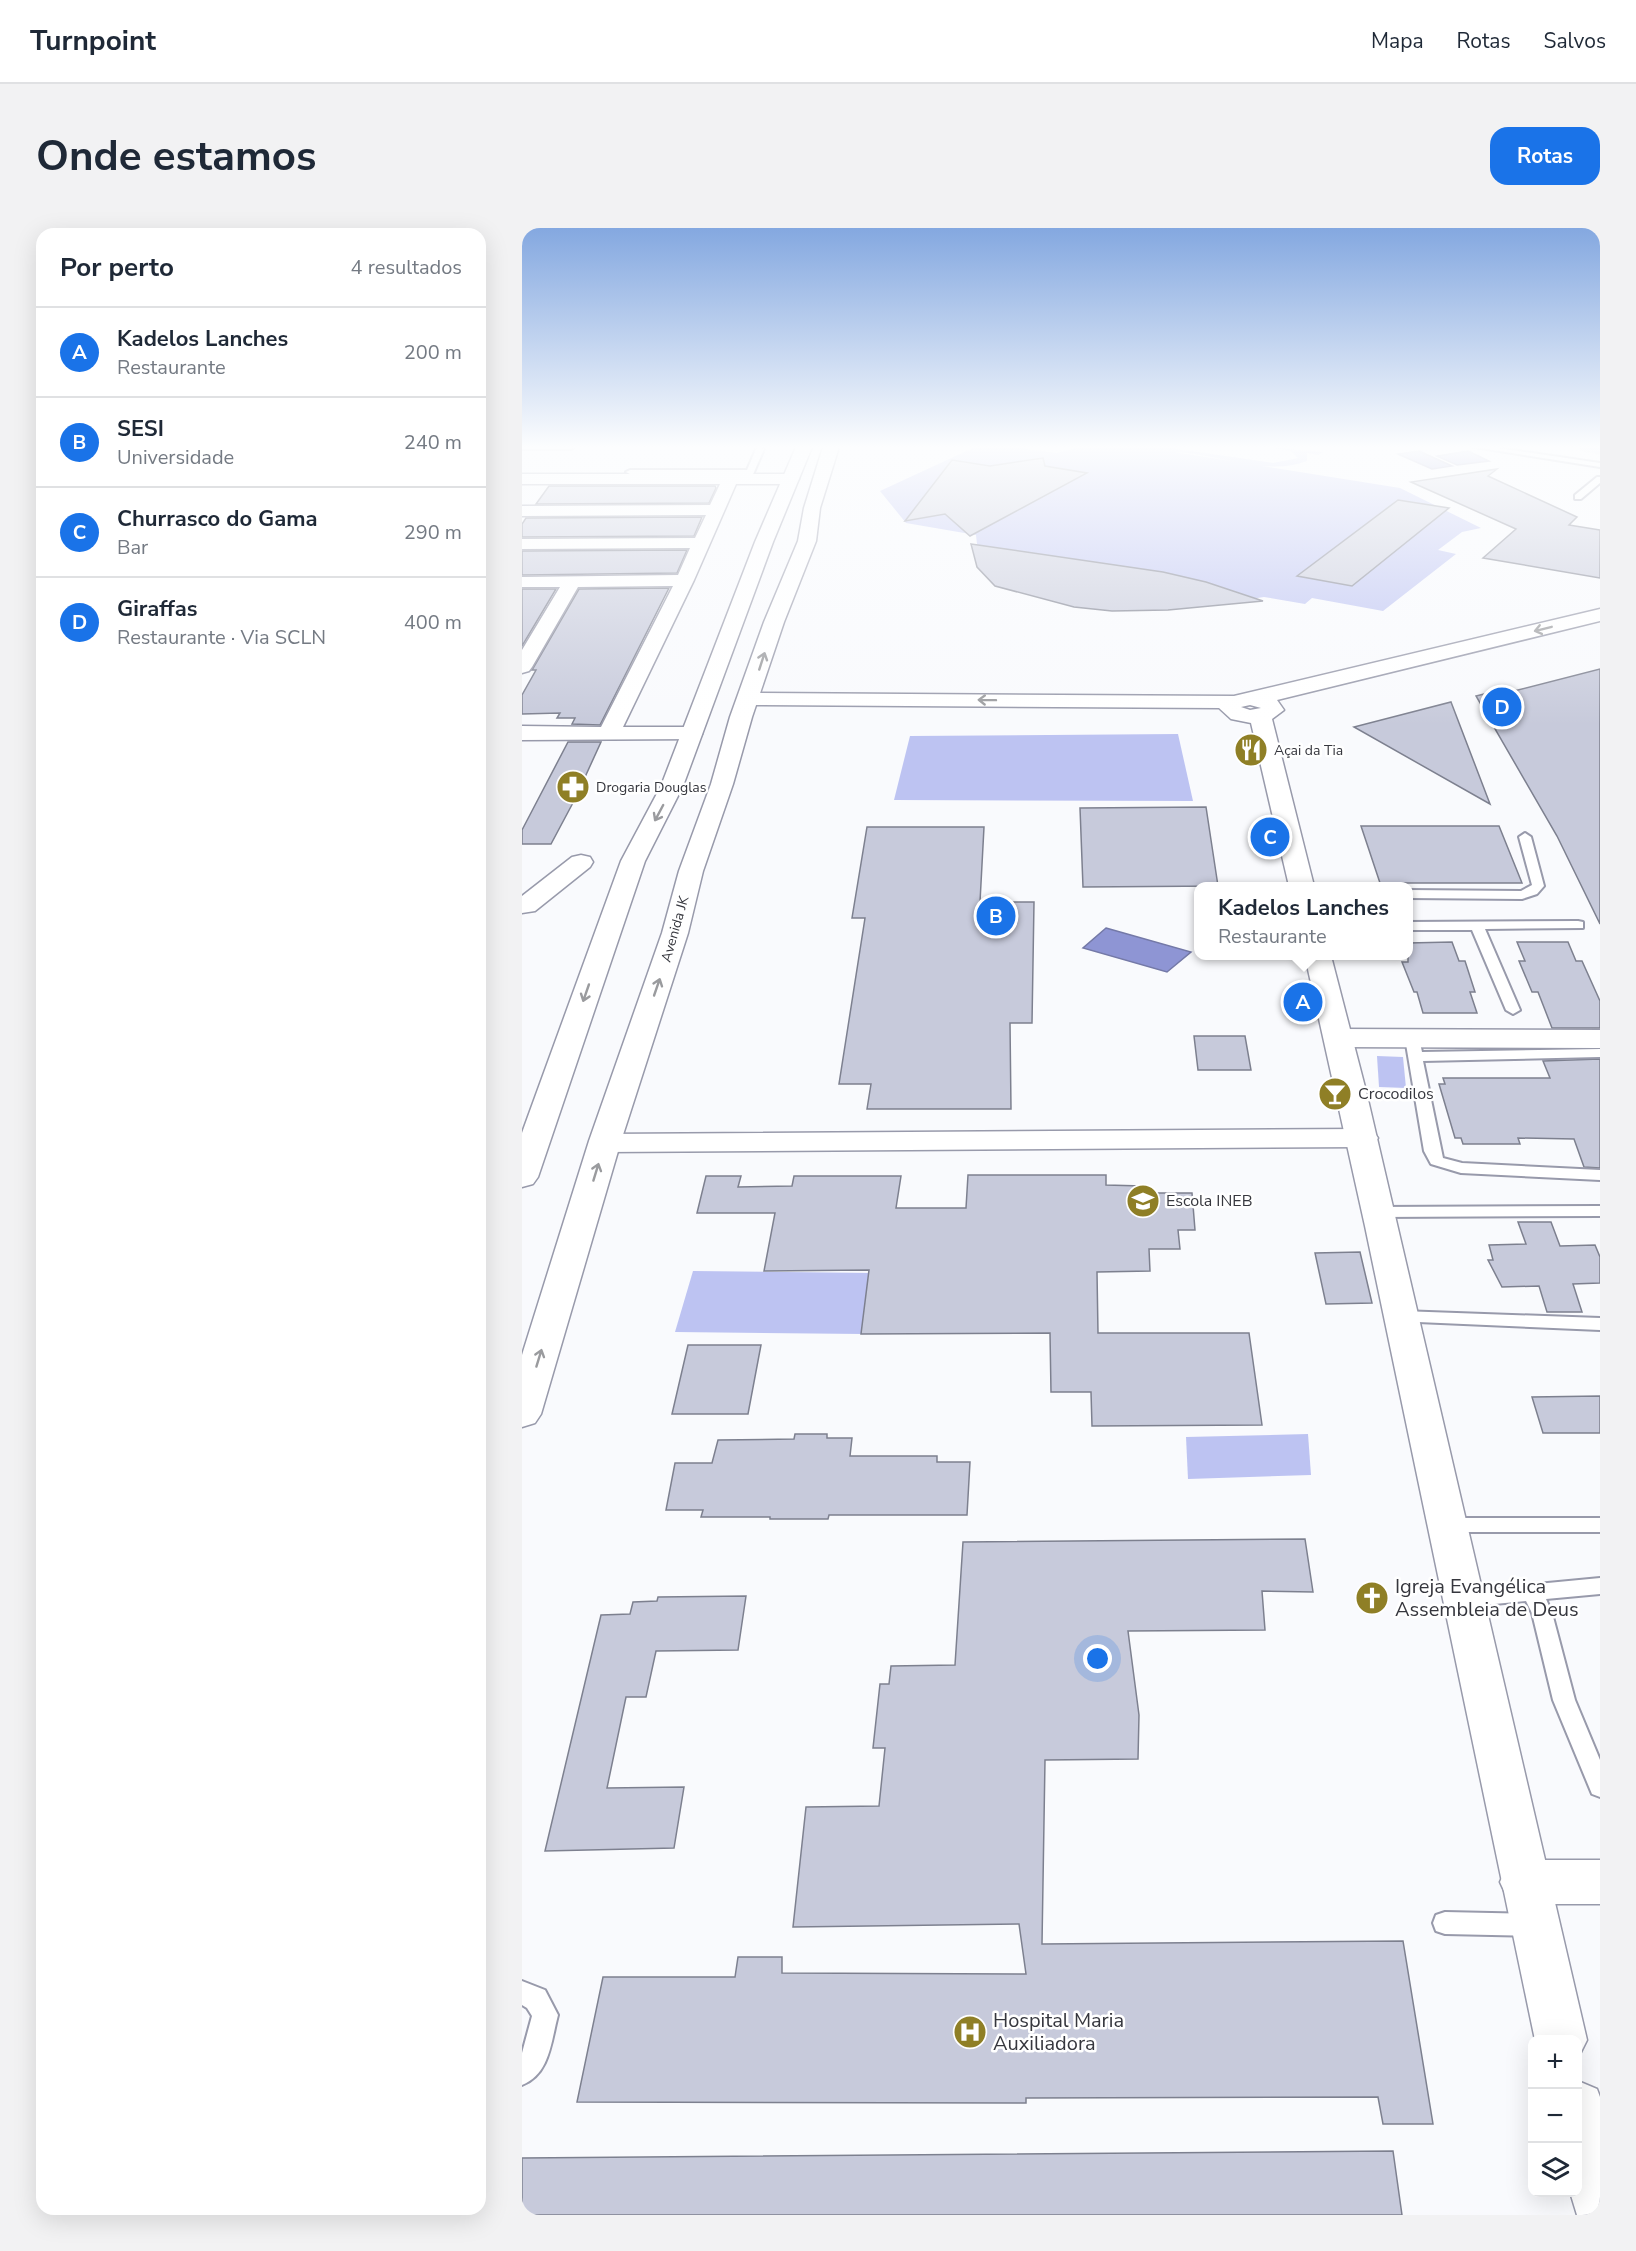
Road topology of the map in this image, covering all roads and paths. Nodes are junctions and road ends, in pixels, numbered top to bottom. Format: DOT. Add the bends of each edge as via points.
graph roads {
  1 [pos="588,540"];
  2 [pos="702,540"];
  3 [pos="788,540"];
  4 [pos="793,540"];
  5 [pos="701,543"];
  6 [pos="522,544"];
  7 [pos="585,544"];
  8 [pos="787,549"];
  9 [pos="754,570"];
  10 [pos="686,580"];
  11 [pos="522,582"];
  12 [pos="572,582"];
  13 [pos="1600,615"];
  14 [pos="522,623"];
  15 [pos="545,623"];
  16 [pos="1600,630"];
  17 [pos="522,667"];
  18 [pos="745,708"];
  19 [pos="1252,708"];
  20 [pos="609,733"];
  21 [pos="522,734"];
  22 [pos="691,734"];
  23 [pos="722,784"];
  24 [pos="672,786"];
  25 [pos="1526,837"];
  26 [pos="581,862"];
  27 [pos="1301,882"];
  28 [pos="1413,894"];
  29 [pos="523,909"];
  30 [pos="1477,925"];
  31 [pos="1578,925"];
  32 [pos="1413,926"];
  33 [pos="1319,960"];
  34 [pos="1514,1010"];
  35 [pos="1339,1038"];
  36 [pos="1600,1039"];
  37 [pos="1414,1048"];
  38 [pos="1600,1053"];
  39 [pos="1362,1138"];
  40 [pos="605,1143"];
  41 [pos="1600,1175"];
  42 [pos="522,1177"];
  43 [pos="1600,1211"];
  44 [pos="1378,1212"];
  45 [pos="1401,1317"];
  46 [pos="1600,1324"];
  47 [pos="522,1414"];
  48 [pos="1446,1525"];
  49 [pos="1600,1526"];
  50 [pos="1600,1586"];
  51 [pos="1532,1592"];
  52 [pos="1462,1599"];
  53 [pos="1600,1787"];
  54 [pos="1600,1882"];
  55 [pos="1529,1904"];
  56 [pos="1445,1923"];
  57 [pos="522,1993"];
  58 [pos="1561,2035"];
  59 [pos="522,2072"];
  60 [pos="1582,2125"];
  61 [pos="1600,2203"];
  1 -- 7 [label="street"];
  2 -- 5 [label="street"];
  3 -- 8 [label="street, Avenida JK"];
  4 -- 8 [label="street, Avenida JK"];
  5 -- 7 [label="street"];
  5 -- 10 [label="street"];
  6 -- 7 [label="street"];
  8 -- 9 [label="street, Avenida JK"];
  8 -- 9 [label="street" via="776,565"];
  18 -- 8 [label="street, Avenida JK, one-way"];
  9 -- 22 [label="street, Avenida JK"];
  10 -- 12 [label="street"];
  10 -- 20 [label="street"];
  11 -- 12 [label="street"];
  12 -- 15 [label="street"];
  13 -- 19 [label="street, one-way"];
  14 -- 15 [label="street"];
  15 -- 17 [label="street"];
  16 -- 19 [label="street"];
  18 -- 19 [label="street"];
  18 -- 23 [label="street, Avenida JK"];
  19 -- 27 [label="street"];
  20 -- 21 [label="street"];
  20 -- 22 [label="street"];
  22 -- 24 [label="street, Avenida JK"];
  23 -- 24 [label="street" via="694,794 685,794"];
  40 -- 23 [label="street, Avenida JK, one-way"];
  24 -- 42 [label="street, Avenida JK, one-way" via="633,861"];
  25 -- 28 [label="lane" via="1538,886 1533,891 1522,895"];
  26 -- 29 [label="street"];
  30 -- 31 [label="lane"];
  30 -- 32 [label="lane"];
  30 -- 34 [label="lane"];
  33 -- 35 [label="street"];
  35 -- 37 [label="street"];
  35 -- 39 [label="street"];
  36 -- 37 [label="street"];
  37 -- 38 [label="lane"];
  37 -- 41 [label="lane" via="1437,1161 1461,1168"];
  39 -- 40 [label="street"];
  39 -- 44 [label="street"];
  47 -- 40 [label="street, Avenida JK, one-way"];
  43 -- 44 [label="lane"];
  44 -- 45 [label="street"];
  45 -- 46 [label="lane"];
  45 -- 48 [label="street"];
  48 -- 49 [label="lane"];
  48 -- 52 [label="street"];
  50 -- 51 [label="lane"];
  51 -- 52 [label="lane"];
  51 -- 53 [label="lane" via="1542,1613 1564,1700"];
  52 -- 55 [label="street"];
  54 -- 55 [label="street"];
  55 -- 56 [label="lane"];
  55 -- 58 [label="street"];
  57 -- 59 [label="lane" via="537,1999 545,2015 533,2061"];
  60 -- 61 [label="street"];
}
